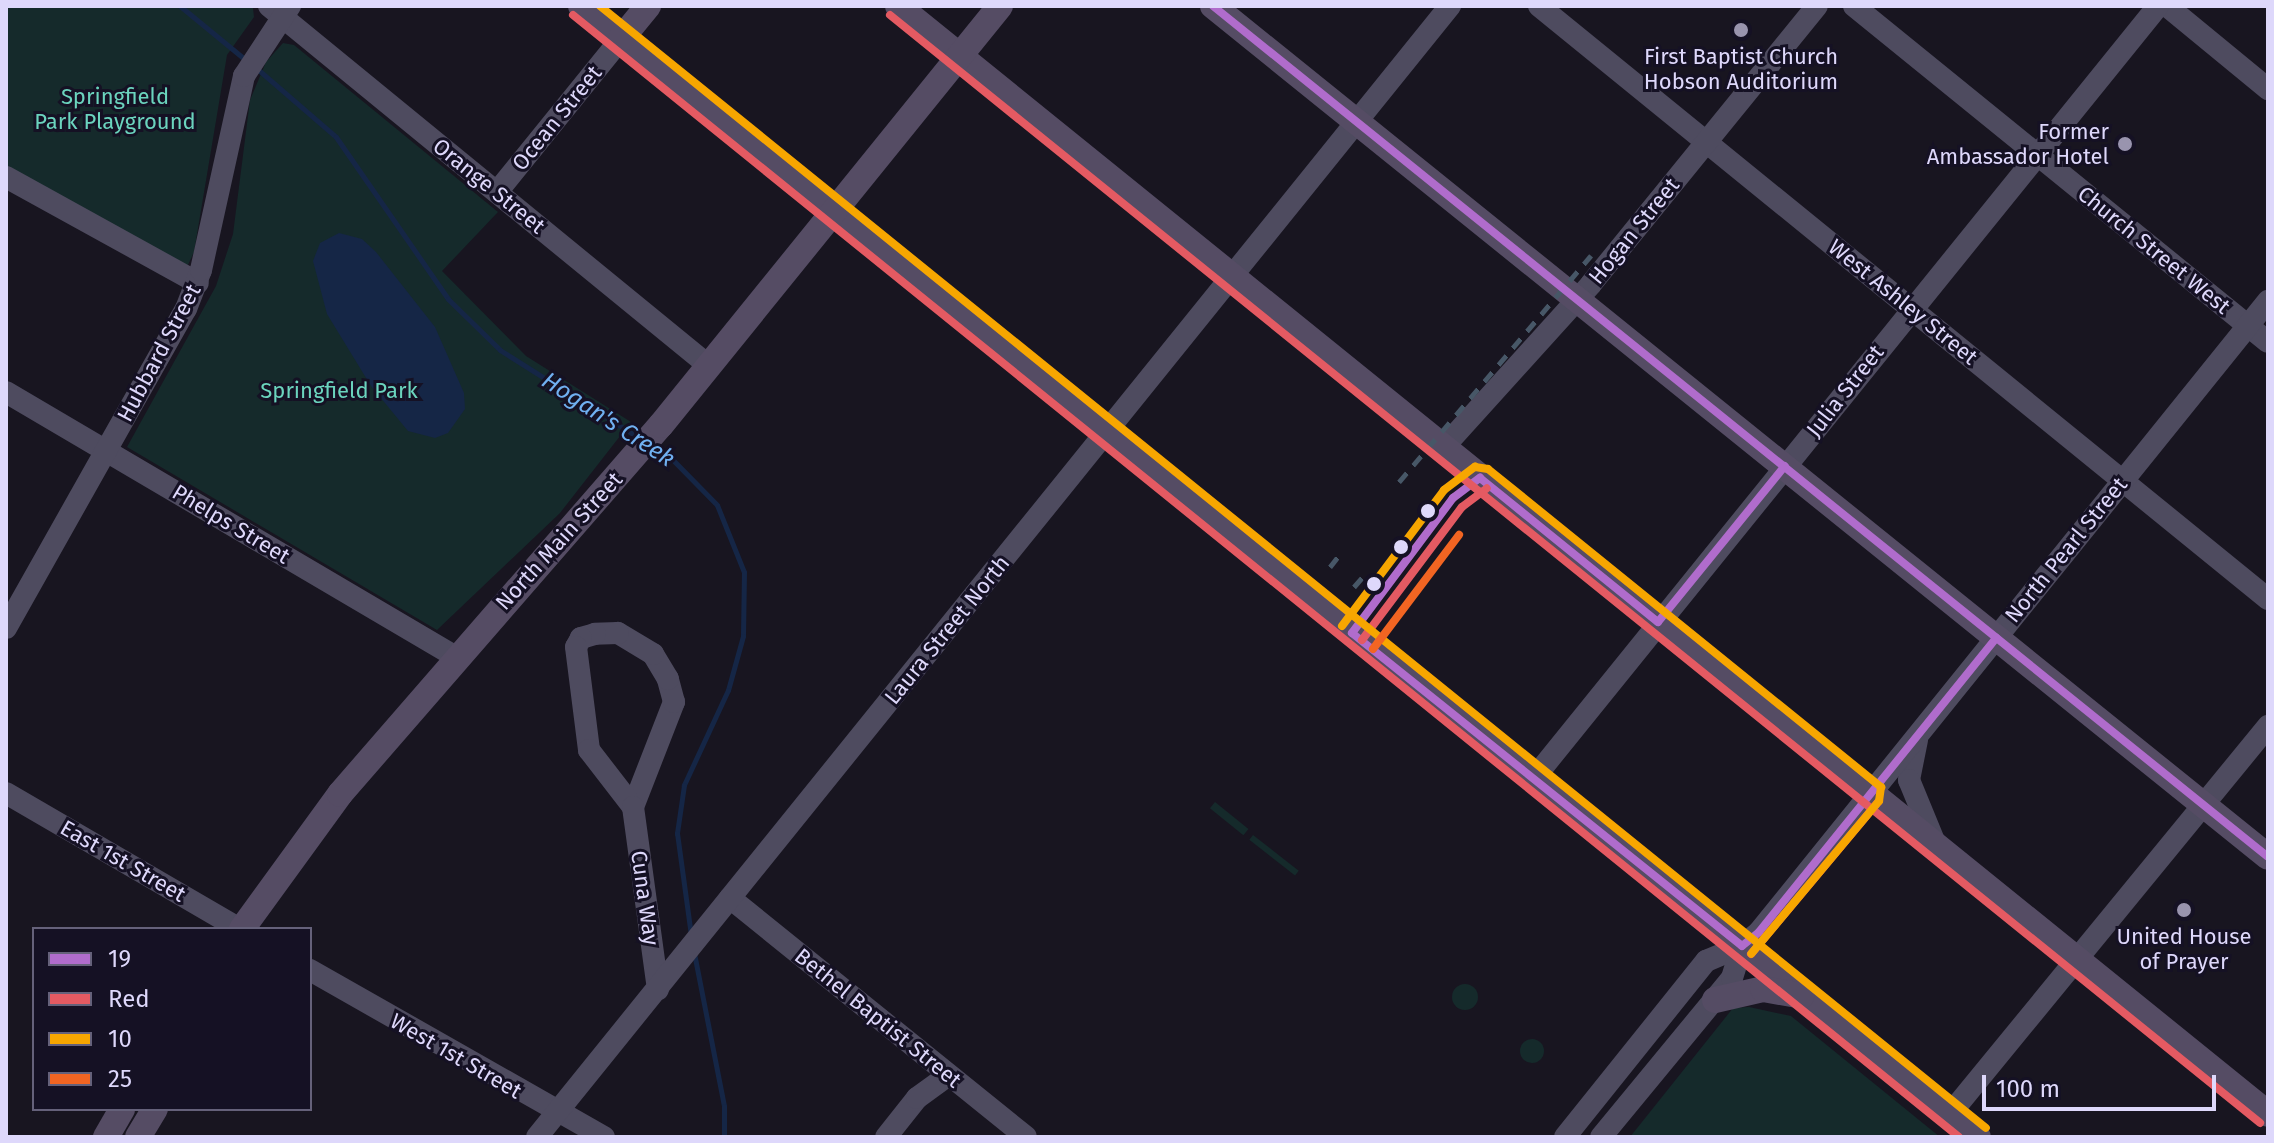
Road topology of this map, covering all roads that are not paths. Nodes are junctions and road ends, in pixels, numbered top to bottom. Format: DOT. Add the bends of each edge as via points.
graph roads {
  1 [pos="581,6"];
  2 [pos="648,6"];
  3 [pos="898,6"];
  4 [pos="1000,6"];
  5 [pos="1213,6"];
  6 [pos="1450,6"];
  7 [pos="1539,6"];
  8 [pos="1817,6"];
  9 [pos="1854,6"];
  10 [pos="2158,6"];
  11 [pos="2167,6"];
  12 [pos="280,10"];
  13 [pos="621,39"];
  14 [pos="959,57"];
  15 [pos="2268,89"];
  16 [pos="1356,121"];
  17 [pos="1706,142"];
  18 [pos="2036,153"];
  19 [pos="6,177"];
  20 [pos="497,192"];
  21 [pos="834,213"];
  22 [pos="1232,277"];
  23 [pos="198,283"];
  24 [pos="1578,300"];
  25 [pos="2268,301"];
  26 [pos="1910,308"];
  27 [pos="2248,326"];
  28 [pos="2268,342"];
  29 [pos="709,366"];
  30 [pos="6,392"];
  31 [pos="1105,433"];
  32 [pos="1443,448"];
  33 [pos="106,451"];
  34 [pos="1785,466"];
  35 [pos="2122,480"];
  36 [pos="2268,599"];
  37 [pos="1658,622"];
  38 [pos="6,628"];
  39 [pos="1996,638"];
  40 [pos="456,657"];
  41 [pos="2268,726"];
  42 [pos="1919,732"];
  43 [pos="1534,778"];
  44 [pos="6,793"];
  45 [pos="1870,793"];
  46 [pos="2203,805"];
  47 [pos="633,807"];
  48 [pos="1935,844"];
  49 [pos="2268,857"];
  50 [pos="730,898"];
  51 [pos="238,927"];
  52 [pos="242,927"];
  53 [pos="1742,946"];
  54 [pos="2078,960"];
  55 [pos="312,971"];
  56 [pos="658,989"];
  57 [pos="1807,998"];
  58 [pos="1715,1000"];
  59 [pos="949,1075"];
  60 [pos="121,1111"];
  61 [pos="154,1111"];
  62 [pos="553,1112"];
  63 [pos="1950,1114"];
  64 [pos="2268,1114"];
  65 [pos="106,1137"];
  66 [pos="138,1137"];
  67 [pos="537,1137"];
  68 [pos="604,1137"];
  69 [pos="886,1137"];
  70 [pos="1026,1137"];
  71 [pos="1565,1137"];
  72 [pos="1601,1137"];
  73 [pos="1978,1137"];
  1 -- 13 [label="main road"];
  2 -- 13 [label="main road, Ocean Street"];
  3 -- 14 [label="main road"];
  4 -- 14 [label="main road, North Main Street"];
  5 -- 16 [label="main road"];
  6 -- 16 [label="street, Laura Street North"];
  7 -- 17 [label="street, West Ashley Street"];
  8 -- 17 [label="street, Hogan Street"];
  9 -- 18 [label="street, Church Street West"];
  10 -- 18 [label="street, Julia Street"];
  11 -- 15 [label="street"];
  12 -- 20 [label="street, Orange Street"];
  12 -- 23 [label="street, Hubbard Street" via="244,76"];
  13 -- 20 [label="street, Ocean Street"];
  13 -- 21 [label="main road"];
  14 -- 21 [label="main road, North Main Street"];
  14 -- 22 [label="main road"];
  16 -- 22 [label="street, Laura Street North"];
  16 -- 24 [label="main road"];
  17 -- 24 [label="street, Hogan Street"];
  17 -- 26 [label="street, West Ashley Street"];
  18 -- 26 [label="street, Julia Street"];
  18 -- 27 [label="street, Church Street West"];
  19 -- 23 [label="street"];
  20 -- 29 [label="street, Orange Street"];
  21 -- 29 [label="main road, North Main Street"];
  21 -- 31 [label="main road"];
  22 -- 31 [label="street, Laura Street North"];
  22 -- 32 [label="main road"];
  23 -- 33 [label="street, Hubbard Street"];
  24 -- 32 [label="street, Hogan Street"];
  24 -- 34 [label="main road"];
  25 -- 27 [label="street, North Pearl Street"];
  26 -- 34 [label="street, Julia Street"];
  26 -- 35 [label="street, West Ashley Street"];
  27 -- 28 [label="street, Church Street West"];
  27 -- 35 [label="street, North Pearl Street"];
  29 -- 40 [label="main road, North Main Street"];
  30 -- 33 [label="street, Phelps Street"];
  31 -- 43 [label="main road"];
  31 -- 50 [label="street, Laura Street North"];
  32 -- 37 [label="main road"];
  33 -- 38 [label="street, Hubbard Street"];
  33 -- 40 [label="street, Phelps Street"];
  34 -- 37 [label="street, Julia Street"];
  34 -- 39 [label="main road"];
  35 -- 36 [label="street, West Ashley Street"];
  35 -- 39 [label="street, North Pearl Street"];
  37 -- 43 [label="street, Julia Street"];
  37 -- 45 [label="main road"];
  39 -- 42 [label="street, North Pearl Street"];
  39 -- 46 [label="main road"];
  40 -- 52 [label="main road, North Main Street" via="340,794"];
  41 -- 46 [label="street"];
  42 -- 45 [label="street, North Pearl Street"];
  42 -- 48 [label="street" via="1909,780"];
  43 -- 53 [label="main road"];
  44 -- 51 [label="street, East 1st Street"];
  45 -- 48 [label="main road"];
  45 -- 53 [label="street, North Pearl Street" via="1759,932"];
  46 -- 49 [label="main road"];
  46 -- 54 [label="street"];
  47 -- 47 [label="street, Cuna Way" via="589,750 576,647 581,638 595,634 618,633 653,654 674,702"];
  47 -- 56 [label="street, Cuna Way"];
  48 -- 54 [label="main road"];
  50 -- 56 [label="street, Laura Street North"];
  50 -- 59 [label="street, Bethel Baptist Street"];
  53 -- 57 [label="main road"];
  53 -- 58 [label="street, North Pearl Street" via="1732,978"];
  53 -- 71 [label="street, North Pearl Street" via="1706,961"];
  54 -- 63 [label="street"];
  54 -- 64 [label="main road"];
  55 -- 62 [label="street, West 1st Street"];
  56 -- 62 [label="street, Laura Street North"];
  57 -- 58 [label="main road" via="1763,989"];
  57 -- 63 [label="main road"];
  58 -- 72 [label="street, North Pearl Street"];
  59 -- 69 [label="street" via="917,1098"];
  59 -- 70 [label="street, Bethel Baptist Street"];
  60 -- 65 [label="main road"];
  61 -- 66 [label="main road"];
  62 -- 67 [label="street, Laura Street North"];
  62 -- 68 [label="street, West 1st Street"];
  63 -- 73 [label="main road"];
}
